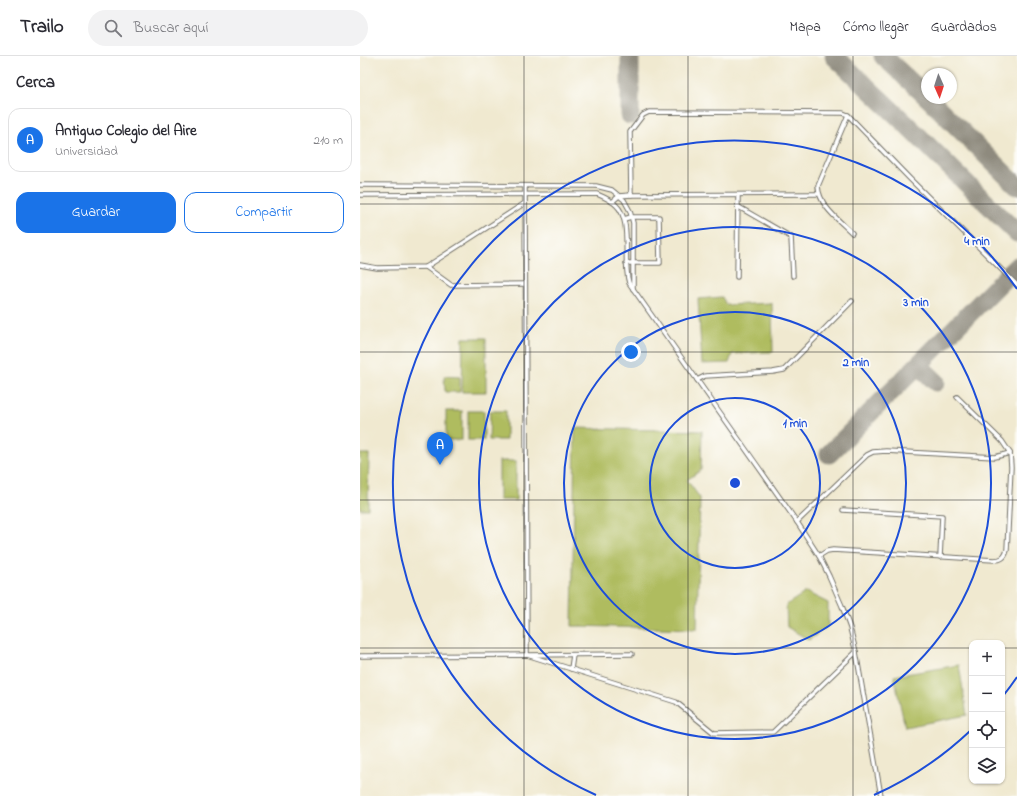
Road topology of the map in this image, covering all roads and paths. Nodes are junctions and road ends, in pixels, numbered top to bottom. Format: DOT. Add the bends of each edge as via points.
graph roads {
  1 [pos="848,115"];
  2 [pos="360,185"];
  3 [pos="525,186"];
  4 [pos="818,194"];
  5 [pos="360,195"];
  6 [pos="525,195"];
  7 [pos="631,195"];
  8 [pos="619,196"];
  9 [pos="738,196"];
  10 [pos="612,202"];
  11 [pos="525,203"];
  12 [pos="736,206"];
  13 [pos="631,217"];
  14 [pos="624,219"];
  15 [pos="852,233"];
  16 [pos="626,263"];
  17 [pos="633,264"];
  18 [pos="360,265"];
  19 [pos="426,267"];
  20 [pos="793,276"];
  21 [pos="737,277"];
  22 [pos="525,284"];
  23 [pos="1017,285"];
  24 [pos="633,290"];
  25 [pos="852,301"];
  26 [pos="697,380"];
  27 [pos="957,398"];
  28 [pos="1010,453"];
  29 [pos="843,510"];
  30 [pos="798,522"];
  31 [pos="819,556"];
  32 [pos="940,557"];
  33 [pos="856,652"];
  34 [pos="632,654"];
  35 [pos="527,655"];
  36 [pos="573,655"];
  37 [pos="360,656"];
  38 [pos="571,669"];
  39 [pos="881,796"];
  1 -- 4 [label="lane" via="818,186"];
  1 -- 7 [label="lane" via="649,112 643,115 630,132"];
  1 -- 23 [label="lane"];
  2 -- 3 [label="lane"];
  3 -- 6 [label="lane"];
  3 -- 8 [label="lane" via="596,186 612,190"];
  4 -- 9 [label="lane"];
  4 -- 15 [label="lane" via="822,202"];
  5 -- 6 [label="lane"];
  6 -- 10 [label="lane" via="597,194"];
  6 -- 11 [label="lane"];
  7 -- 8 [label="lane"];
  7 -- 9 [label="lane"];
  8 -- 10 [label="lane"];
  8 -- 13 [label="lane"];
  9 -- 12 [label="lane"];
  10 -- 14 [label="lane" via="617,205"];
  11 -- 19 [label="lane"];
  11 -- 22 [label="lane"];
  12 -- 20 [label="lane" via="791,237"];
  12 -- 21 [label="lane"];
  13 -- 14 [label="lane"];
  13 -- 17 [label="lane"];
  13 -- 17 [label="lane" via="659,217 660,263"];
  14 -- 16 [label="lane"];
  16 -- 17 [label="lane"];
  16 -- 24 [label="lane" via="627,276"];
  17 -- 24 [label="lane"];
  18 -- 19 [label="lane" via="378,268"];
  19 -- 22 [label="lane" via="451,284"];
  22 -- 35 [label="lane"];
  24 -- 26 [label="lane"];
  25 -- 26 [label="lane" via="784,370 705,376"];
  26 -- 30 [label="lane"];
  27 -- 28 [label="lane" via="1002,441"];
  28 -- 30 [label="lane" via="995,457 873,452"];
  28 -- 32 [label="lane" via="1007,550 1004,557 998,560"];
  29 -- 32 [label="lane" via="942,516"];
  30 -- 31 [label="lane"];
  31 -- 32 [label="lane" via="834,550"];
  31 -- 33 [label="lane" via="842,606"];
  33 -- 38 [label="lane" via="773,732 714,733 676,702"];
  33 -- 39 [label="lane"];
  34 -- 36 [label="lane"];
  35 -- 36 [label="lane"];
  35 -- 37 [label="lane"];
  35 -- 38 [label="lane"];
  36 -- 38 [label="lane"];
}
